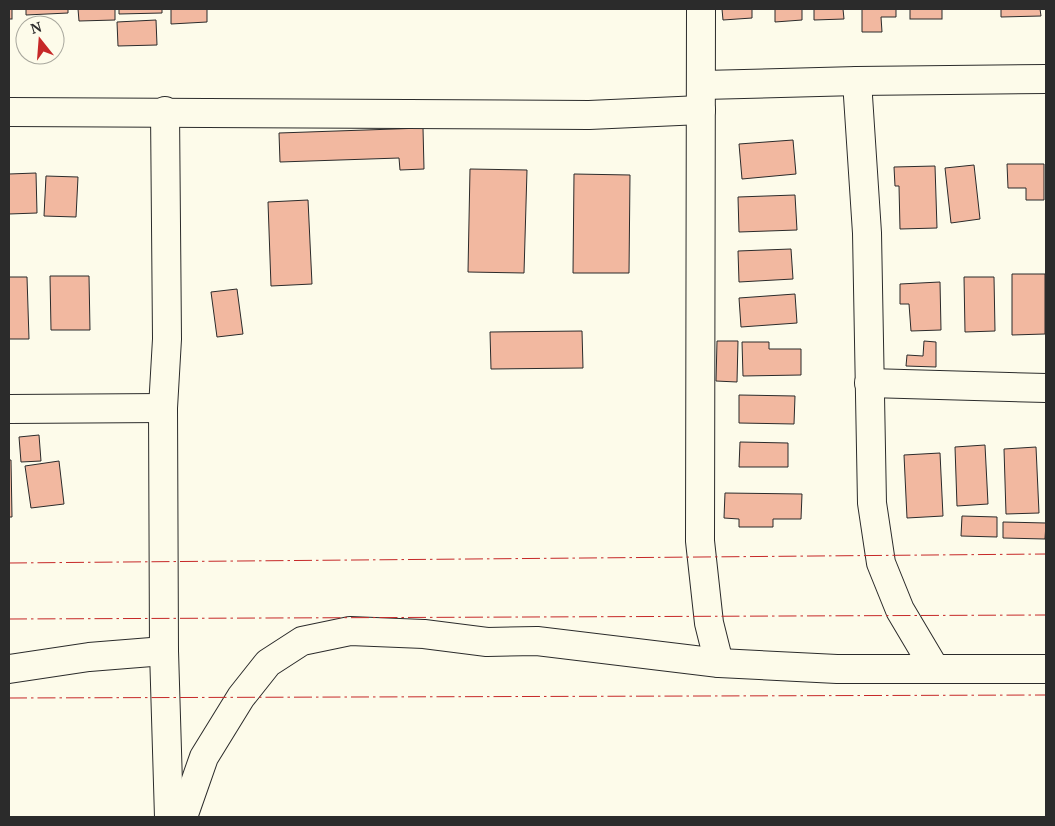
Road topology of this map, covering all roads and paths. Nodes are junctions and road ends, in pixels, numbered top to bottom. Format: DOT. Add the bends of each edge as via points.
graph roads {
  1 [pos="701,9"];
  2 [pos="1046,79"];
  3 [pos="857,81"];
  4 [pos="702,98"];
  5 [pos="9,112"];
  6 [pos="165,112"];
  7 [pos="869,383"];
  8 [pos="1046,388"];
  9 [pos="163,408"];
  10 [pos="9,409"];
  11 [pos="164,652"];
  12 [pos="719,663"];
  13 [pos="1046,668"];
  14 [pos="9,669"];
  15 [pos="935,669"];
  16 [pos="169,817"];
  17 [pos="183,817"];
  1 -- 4 [label="street"];
  2 -- 3 [label="street"];
  3 -- 4 [label="street"];
  3 -- 7 [label="street" via="867,233"];
  4 -- 6 [label="street" via="589,116"];
  4 -- 12 [label="street" via="700,541 709,623"];
  5 -- 6 [label="street"];
  6 -- 9 [label="street" via="167,338"];
  7 -- 8 [label="street"];
  7 -- 15 [label="street" via="872,503 881,563 900,610"];
  9 -- 10 [label="street"];
  9 -- 11 [label="street"];
  11 -- 14 [label="street" via="89,657"];
  11 -- 16 [label="street"];
  12 -- 15 [label="street" via="837,669"];
  12 -- 17 [label="street" via="537,642 487,642 424,634 350,631 302,641 268,663 241,697 204,757"];
  13 -- 15 [label="street"];
}
